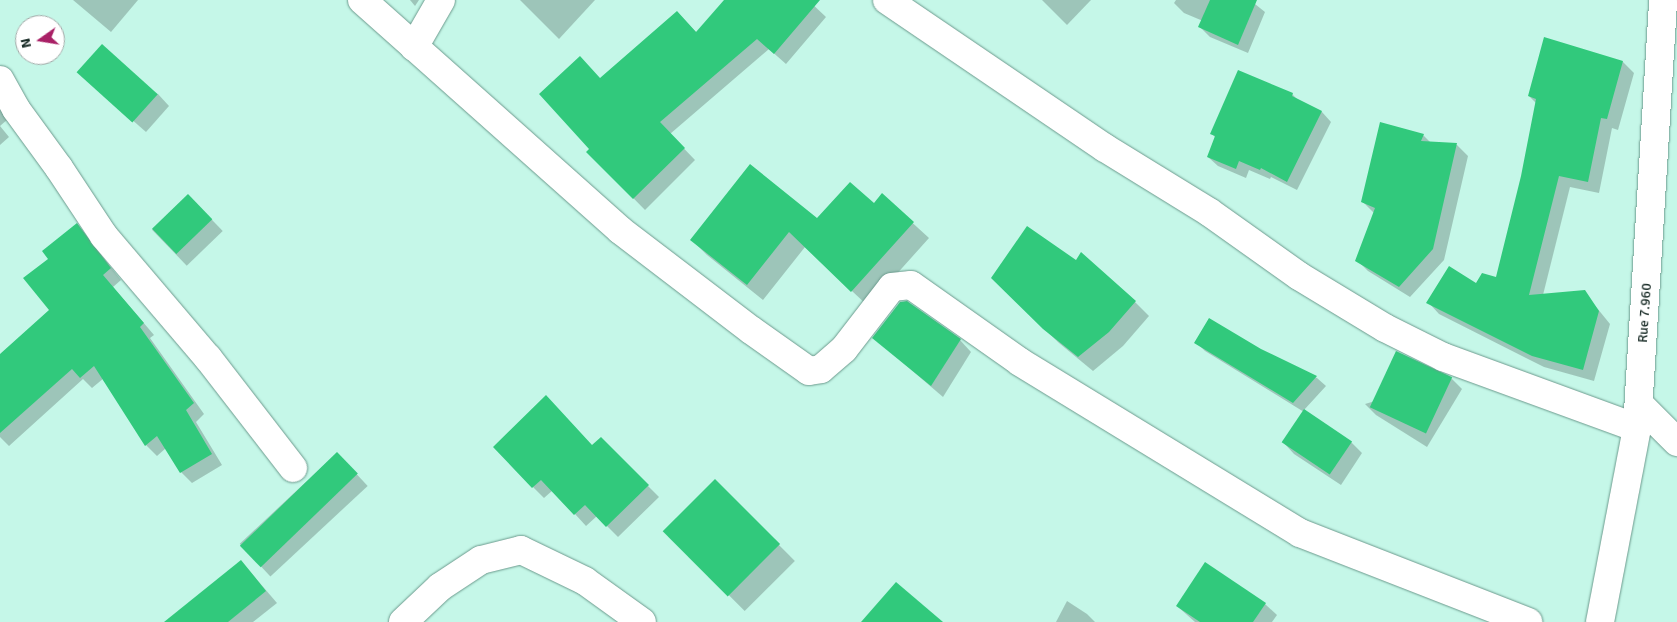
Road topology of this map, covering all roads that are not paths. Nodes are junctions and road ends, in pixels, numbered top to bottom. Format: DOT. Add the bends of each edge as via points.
graph roads {
  1 [pos="362,0"];
  2 [pos="441,0"];
  3 [pos="887,0"];
  4 [pos="1662,0"];
  5 [pos="414,47"];
  6 [pos="0,80"];
  7 [pos="1638,416"];
  8 [pos="1677,442"];
  9 [pos="294,468"];
  10 [pos="403,622"];
  11 [pos="642,622"];
  12 [pos="1528,622"];
  13 [pos="1600,622"];
  1 -- 5 [label="street"];
  2 -- 5 [label="street"];
  3 -- 7 [label="street" via="1105,148 1209,212 1299,276 1385,328 1443,357"];
  4 -- 7 [label="street, Rue 7.960"];
  5 -- 12 [label="street" via="620,230 809,371 821,369 844,349 892,287 911,285 1020,362 1300,533"];
  6 -- 9 [label="street" via="16,110 104,236 208,358"];
  7 -- 8 [label="street"];
  7 -- 13 [label="street, Rue 7.960"];
  10 -- 11 [label="street" via="440,587 481,560 521,550 585,581"];
}
